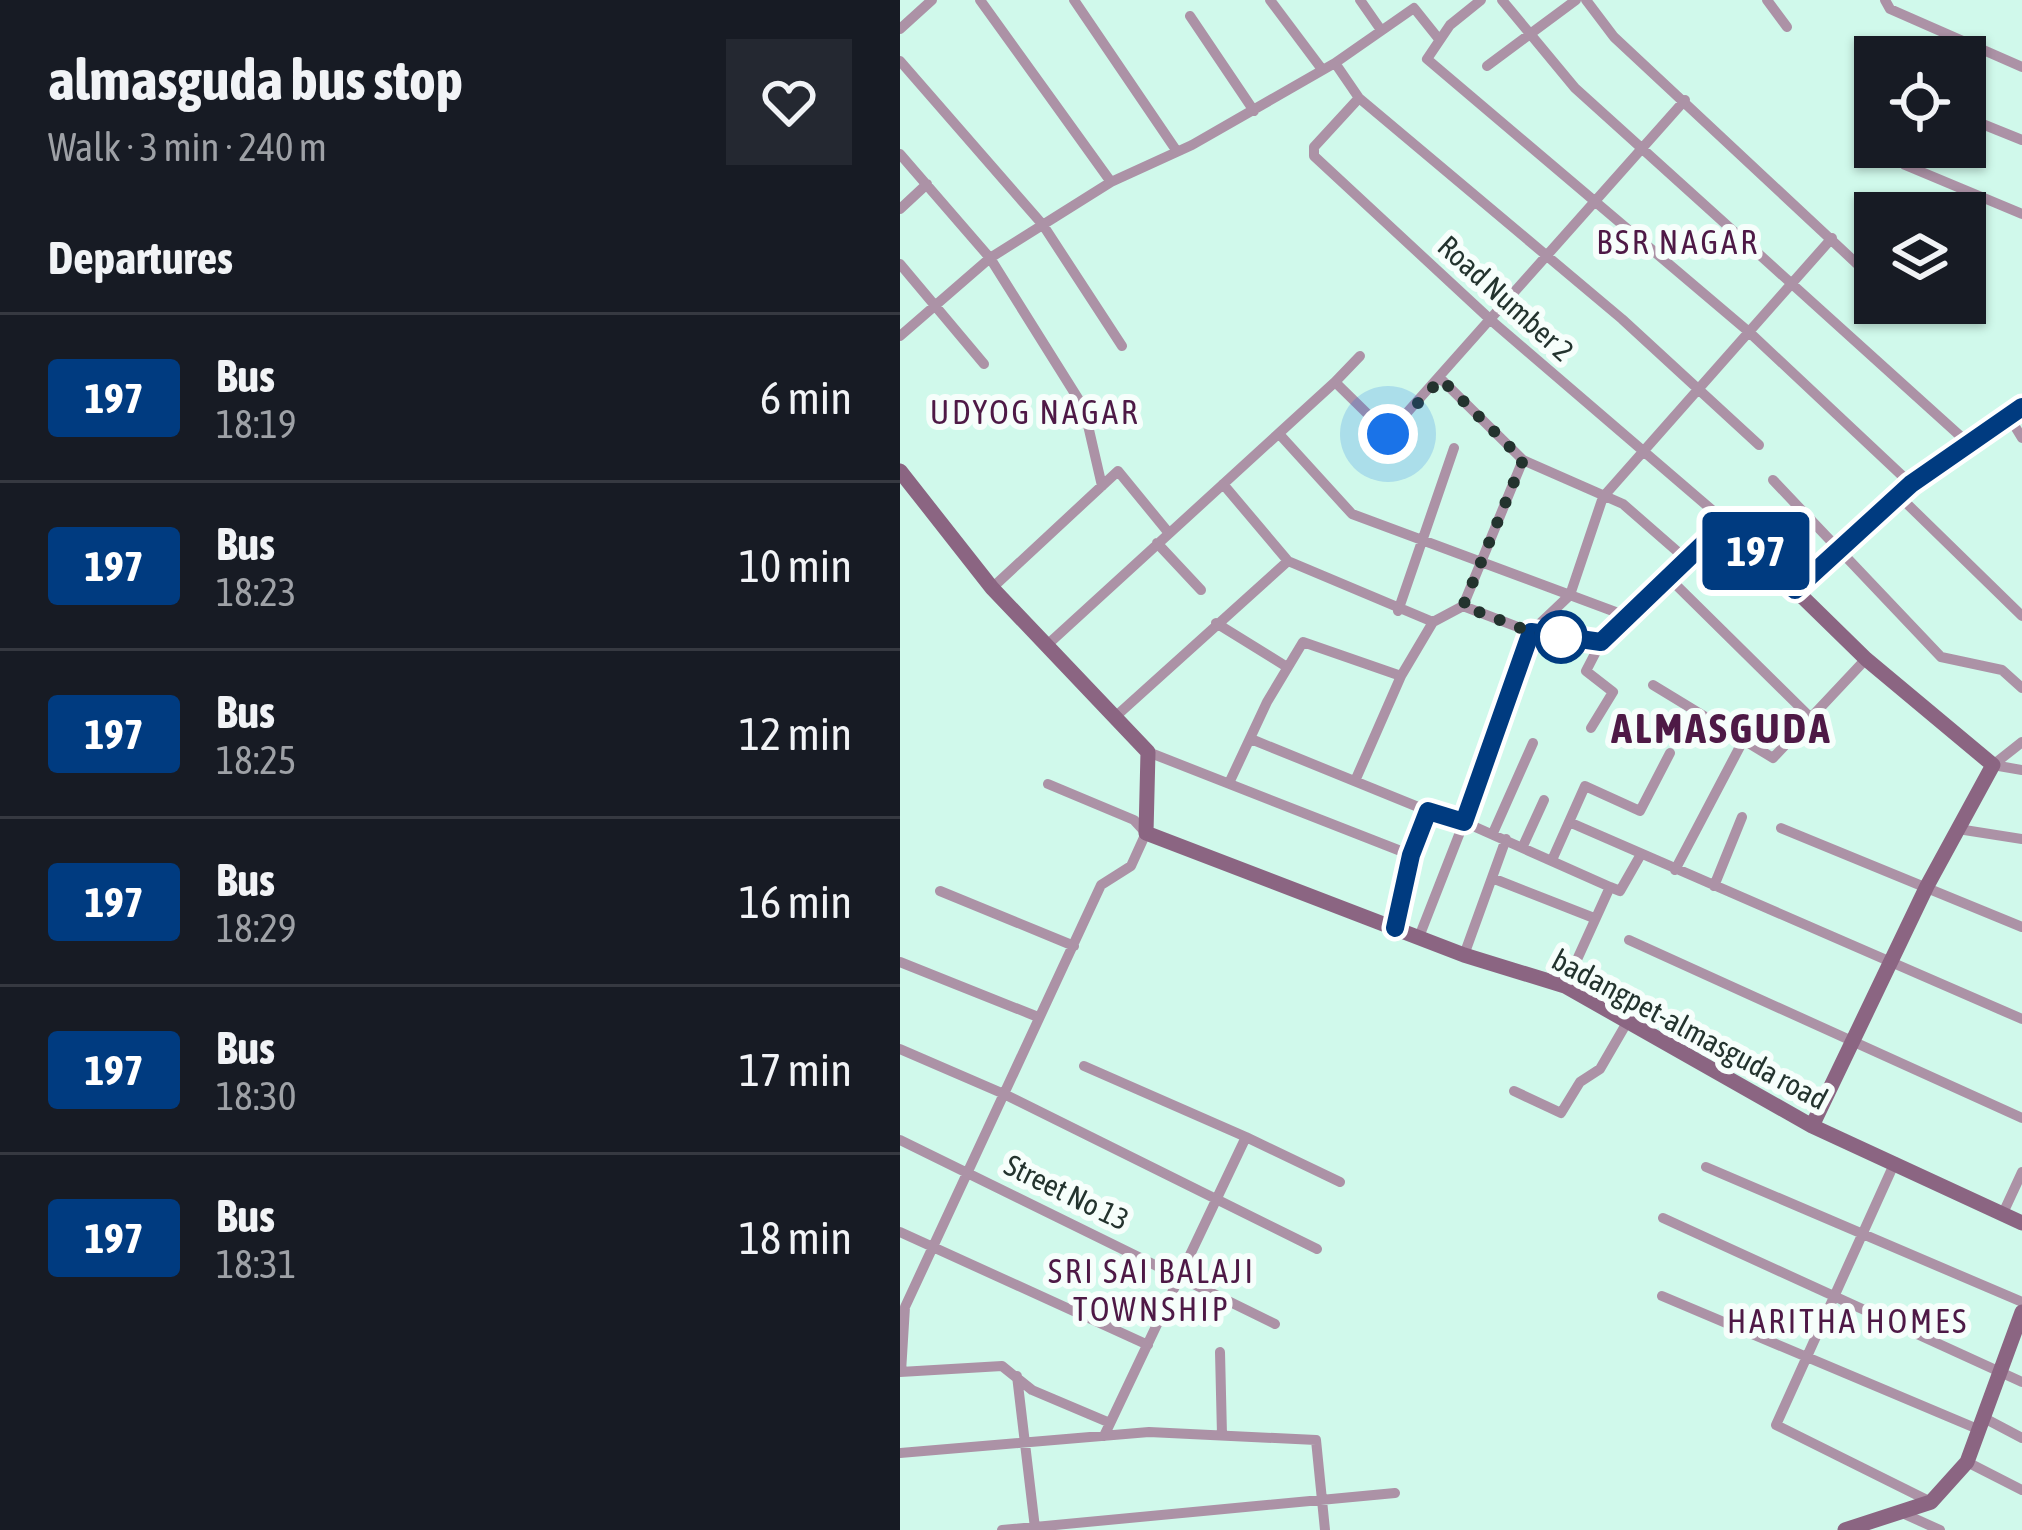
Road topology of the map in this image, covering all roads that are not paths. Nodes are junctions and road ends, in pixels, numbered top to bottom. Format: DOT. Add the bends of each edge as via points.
graph roads {
  1 [pos="932,0"];
  2 [pos="980,0"];
  3 [pos="1074,0"];
  4 [pos="1270,0"];
  5 [pos="1360,0"];
  6 [pos="1481,0"];
  7 [pos="1502,0"];
  8 [pos="1576,0"];
  9 [pos="1586,0"];
  10 [pos="1767,0"];
  11 [pos="1885,0"];
  12 [pos="1190,16"];
  13 [pos="1787,27"];
  14 [pos="900,29"];
  15 [pos="1381,30"];
  16 [pos="1529,37"];
  17 [pos="1438,38"];
  18 [pos="900,62"];
  19 [pos="1335,63"];
  20 [pos="1487,66"];
  21 [pos="2022,67"];
  22 [pos="1321,68"];
  23 [pos="1359,98"];
  24 [pos="1685,100"];
  25 [pos="1254,110"];
  26 [pos="1986,126"];
  27 [pos="2022,140"];
  28 [pos="1643,149"];
  29 [pos="1176,150"];
  30 [pos="900,154"];
  31 [pos="1913,168"];
  32 [pos="1111,182"];
  33 [pos="927,184"];
  34 [pos="1598,202"];
  35 [pos="900,209"];
  36 [pos="2022,214"];
  37 [pos="1043,225"];
  38 [pos="1832,238"];
  39 [pos="990,258"];
  40 [pos="1549,260"];
  41 [pos="1854,260"];
  42 [pos="900,264"];
  43 [pos="1795,281"];
  44 [pos="937,304"];
  45 [pos="1493,322"];
  46 [pos="1749,332"];
  47 [pos="900,335"];
  48 [pos="1122,346"];
  49 [pos="1360,356"];
  50 [pos="984,364"];
  51 [pos="1441,379"];
  52 [pos="1335,382"];
  53 [pos="1696,386"];
  54 [pos="2015,410"];
  55 [pos="1281,436"];
  56 [pos="2022,438"];
  57 [pos="1968,443"];
  58 [pos="1759,445"];
  59 [pos="1454,448"];
  60 [pos="1643,448"];
  61 [pos="1523,460"];
  62 [pos="900,471"];
  63 [pos="1773,481"];
  64 [pos="1223,484"];
  65 [pos="1102,486"];
  66 [pos="1905,490"];
  67 [pos="1603,496"];
  68 [pos="1726,522"];
  69 [pos="1168,532"];
  70 [pos="1157,543"];
  71 [pos="1422,543"];
  72 [pos="1839,549"];
  73 [pos="1686,559"];
  74 [pos="1288,561"];
  75 [pos="1481,565"];
  76 [pos="1668,578"];
  77 [pos="992,588"];
  78 [pos="1201,590"];
  79 [pos="1795,590"];
  80 [pos="1570,595"];
  81 [pos="1463,606"];
  82 [pos="1398,611"];
  83 [pos="2022,616"];
  84 [pos="1629,617"];
  85 [pos="1216,622"];
  86 [pos="1433,622"];
  87 [pos="1531,632"];
  88 [pos="1601,642"];
  89 [pos="1046,646"];
  90 [pos="1866,659"];
  91 [pos="1287,667"];
  92 [pos="1401,676"];
  93 [pos="1653,685"];
  94 [pos="2022,688"];
  95 [pos="1114,716"];
  96 [pos="1810,718"];
  97 [pos="1591,728"];
  98 [pos="1745,737"];
  99 [pos="1251,739"];
  100 [pos="2022,742"];
  101 [pos="1533,743"];
  102 [pos="1148,752"];
  103 [pos="1670,753"];
  104 [pos="1993,765"];
  105 [pos="2022,770"];
  106 [pos="1230,781"];
  107 [pos="1355,781"];
  108 [pos="1048,784"];
  109 [pos="1544,800"];
  110 [pos="1428,811"];
  111 [pos="1742,817"];
  112 [pos="1464,822"];
  113 [pos="1569,822"];
  114 [pos="1781,829"];
  115 [pos="1958,829"];
  116 [pos="1146,832"];
  117 [pos="1493,833"];
  118 [pos="1506,839"];
  119 [pos="2022,839"];
  120 [pos="1523,846"];
  121 [pos="1411,855"];
  122 [pos="1640,856"];
  123 [pos="1552,860"];
  124 [pos="1675,870"];
  125 [pos="1492,878"];
  126 [pos="1714,886"];
  127 [pos="1927,886"];
  128 [pos="1610,887"];
  129 [pos="940,891"];
  130 [pos="1594,918"];
  131 [pos="2022,927"];
  132 [pos="1395,928"];
  133 [pos="1419,937"];
  134 [pos="1630,940"];
  135 [pos="1074,946"];
  136 [pos="1464,955"];
  137 [pos="1891,959"];
  138 [pos="900,962"];
  139 [pos="1565,986"];
  140 [pos="1038,1017"];
  141 [pos="1629,1019"];
  142 [pos="2022,1019"];
  143 [pos="1854,1041"];
  144 [pos="900,1049"];
  145 [pos="1084,1066"];
  146 [pos="1514,1091"];
  147 [pos="1004,1094"];
  148 [pos="2022,1118"];
  149 [pos="1813,1126"];
  150 [pos="1246,1137"];
  151 [pos="900,1140"];
  152 [pos="1895,1162"];
  153 [pos="1706,1167"];
  154 [pos="970,1171"];
  155 [pos="2022,1172"];
  156 [pos="1340,1183"];
  157 [pos="1217,1201"];
  158 [pos="2004,1211"];
  159 [pos="1663,1218"];
  160 [pos="2022,1222"];
  161 [pos="1864,1231"];
  162 [pos="900,1232"];
  163 [pos="935,1248"];
  164 [pos="1317,1249"];
  165 [pos="1182,1275"];
  166 [pos="1834,1295"];
  167 [pos="1662,1296"];
  168 [pos="2022,1302"];
  169 [pos="2020,1322"];
  170 [pos="1275,1324"];
  171 [pos="1148,1345"];
  172 [pos="1220,1352"];
  173 [pos="1806,1356"];
  174 [pos="901,1372"];
  175 [pos="2002,1372"];
  176 [pos="1016,1376"];
  177 [pos="2022,1382"];
  178 [pos="1110,1423"];
  179 [pos="1983,1425"];
  180 [pos="1222,1435"];
  181 [pos="1104,1436"];
  182 [pos="2022,1438"];
  183 [pos="1028,1442"];
  184 [pos="900,1453"];
  185 [pos="1966,1462"];
  186 [pos="2022,1490"];
  187 [pos="1394,1492"];
  188 [pos="1320,1502"];
  189 [pos="1930,1502"];
  190 [pos="1900,1512"];
  191 [pos="1035,1528"];
  192 [pos="1002,1530"];
  193 [pos="1325,1530"];
  194 [pos="1845,1530"];
  195 [pos="1940,1530"];
  1 -- 14 [label="street"];
  2 -- 32 [label="street"];
  3 -- 29 [label="street"];
  4 -- 22 [label="street"];
  5 -- 15 [label="street"];
  6 -- 17 [label="street"];
  7 -- 16 [label="street"];
  8 -- 16 [label="street"];
  9 -- 24 [label="street" via="1614,37"];
  10 -- 13 [label="street"];
  11 -- 21 [label="street"];
  12 -- 25 [label="street"];
  15 -- 17 [label="street" via="1414,8"];
  15 -- 19 [label="street"];
  16 -- 20 [label="street"];
  16 -- 28 [label="street"];
  17 -- 34 [label="street" via="1427,59"];
  18 -- 37 [label="street"];
  19 -- 22 [label="street"];
  19 -- 23 [label="street"];
  22 -- 25 [label="street"];
  23 -- 40 [label="street"];
  23 -- 45 [label="street, Road Number 2" via="1314,156"];
  24 -- 28 [label="street"];
  24 -- 38 [label="street"];
  25 -- 29 [label="street"];
  26 -- 27 [label="street"];
  28 -- 34 [label="street"];
  28 -- 43 [label="street"];
  29 -- 32 [label="street"];
  30 -- 33 [label="street"];
  31 -- 36 [label="street"];
  32 -- 37 [label="street"];
  33 -- 35 [label="street"];
  33 -- 39 [label="street"];
  34 -- 40 [label="street"];
  34 -- 46 [label="street"];
  37 -- 39 [label="street"];
  37 -- 48 [label="street"];
  38 -- 41 [label="street"];
  38 -- 43 [label="street"];
  39 -- 44 [label="street"];
  39 -- 65 [label="street" via="1084,408"];
  40 -- 45 [label="street"];
  40 -- 53 [label="street"];
  42 -- 44 [label="street"];
  43 -- 46 [label="street"];
  43 -- 57 [label="street"];
  44 -- 47 [label="street"];
  44 -- 50 [label="street"];
  45 -- 51 [label="street"];
  45 -- 60 [label="street, Road Number 2"];
  46 -- 53 [label="street"];
  46 -- 66 [label="street"];
  49 -- 52 [label="street"];
  51 -- 52 [label="street" via="1388,434"];
  51 -- 61 [label="street"];
  52 -- 55 [label="street"];
  53 -- 58 [label="street"];
  53 -- 60 [label="street"];
  54 -- 56 [label="street"];
  54 -- 57 [label="street"];
  55 -- 64 [label="street"];
  55 -- 71 [label="street" via="1352,514"];
  57 -- 66 [label="street"];
  59 -- 71 [label="street"];
  60 -- 67 [label="street"];
  60 -- 68 [label="street, Road Number 2"];
  61 -- 67 [label="street"];
  61 -- 75 [label="street"];
  62 -- 77 [label="street"];
  63 -- 72 [label="street"];
  64 -- 69 [label="street"];
  64 -- 74 [label="street"];
  65 -- 69 [label="street" via="1118,471"];
  65 -- 77 [label="street"];
  66 -- 72 [label="street"];
  66 -- 83 [label="street"];
  67 -- 73 [label="street"];
  67 -- 80 [label="street"];
  68 -- 73 [label="street"];
  68 -- 79 [label="street"];
  69 -- 70 [label="street"];
  70 -- 78 [label="street"];
  70 -- 89 [label="street"];
  71 -- 75 [label="street"];
  71 -- 82 [label="street"];
  72 -- 79 [label="street"];
  72 -- 94 [label="street" via="1941,657 2002,670"];
  73 -- 76 [label="street"];
  74 -- 82 [label="street"];
  74 -- 85 [label="street"];
  75 -- 80 [label="street"];
  75 -- 81 [label="street"];
  76 -- 84 [label="street"];
  76 -- 96 [label="street"];
  77 -- 89 [label="street"];
  79 -- 90 [label="street"];
  80 -- 84 [label="street"];
  80 -- 87 [label="street"];
  81 -- 86 [label="street"];
  81 -- 87 [label="street"];
  82 -- 86 [label="street"];
  84 -- 88 [label="street"];
  85 -- 91 [label="street"];
  85 -- 95 [label="street"];
  86 -- 92 [label="street"];
  87 -- 88 [label="street"];
  87 -- 112 [label="street"];
  88 -- 97 [label="street" via="1586,671 1613,692"];
  89 -- 95 [label="street"];
  90 -- 96 [label="street"];
  90 -- 104 [label="street"];
  91 -- 92 [label="street" via="1304,643"];
  91 -- 99 [label="street"];
  92 -- 107 [label="street"];
  93 -- 98 [label="street"];
  95 -- 102 [label="street"];
  96 -- 98 [label="street" via="1774,758"];
  98 -- 124 [label="street"];
  99 -- 106 [label="street"];
  99 -- 107 [label="street"];
  100 -- 104 [label="street"];
  101 -- 117 [label="street"];
  102 -- 106 [label="street"];
  102 -- 116 [label="street"];
  103 -- 113 [label="street" via="1640,811 1585,786"];
  104 -- 105 [label="street"];
  104 -- 115 [label="street"];
  106 -- 121 [label="street"];
  107 -- 110 [label="street"];
  108 -- 116 [label="street"];
  109 -- 120 [label="street"];
  110 -- 112 [label="street"];
  110 -- 121 [label="street"];
  111 -- 126 [label="street"];
  112 -- 117 [label="street"];
  112 -- 133 [label="street"];
  113 -- 122 [label="street"];
  113 -- 123 [label="street"];
  114 -- 127 [label="street"];
  115 -- 119 [label="street"];
  115 -- 127 [label="street"];
  116 -- 132 [label="street, badangpet-almasguda road"];
  116 -- 135 [label="street" via="1131,866 1101,885"];
  117 -- 118 [label="street"];
  118 -- 120 [label="street"];
  118 -- 125 [label="street"];
  120 -- 123 [label="street"];
  121 -- 132 [label="street"];
  122 -- 124 [label="street"];
  122 -- 128 [label="street" via="1620,891"];
  123 -- 128 [label="street"];
  124 -- 126 [label="street"];
  125 -- 130 [label="street"];
  125 -- 136 [label="street"];
  126 -- 137 [label="street"];
  127 -- 131 [label="street"];
  127 -- 137 [label="street"];
  128 -- 130 [label="street"];
  129 -- 135 [label="street"];
  130 -- 139 [label="street"];
  132 -- 133 [label="street, badangpet-almasguda road"];
  133 -- 136 [label="street, badangpet-almasguda road"];
  134 -- 143 [label="street"];
  135 -- 140 [label="street"];
  136 -- 139 [label="street, badangpet-almasguda road"];
  137 -- 142 [label="street"];
  137 -- 143 [label="street"];
  138 -- 140 [label="street"];
  139 -- 141 [label="street, badangpet-almasguda road"];
  140 -- 147 [label="street"];
  141 -- 146 [label="street" via="1561,1114"];
  141 -- 149 [label="street, badangpet-almasguda road"];
  143 -- 148 [label="street"];
  143 -- 149 [label="street"];
  144 -- 147 [label="street"];
  145 -- 150 [label="street"];
  147 -- 154 [label="street"];
  147 -- 157 [label="street"];
  149 -- 152 [label="street, badangpet-almasguda road"];
  150 -- 156 [label="street"];
  150 -- 157 [label="street"];
  151 -- 154 [label="street, Street No 13"];
  152 -- 158 [label="street, badangpet-almasguda road"];
  152 -- 161 [label="street"];
  153 -- 161 [label="street"];
  154 -- 163 [label="street"];
  154 -- 165 [label="street, Street No 13"];
  155 -- 158 [label="street"];
  157 -- 164 [label="street"];
  157 -- 165 [label="street"];
  158 -- 160 [label="street, badangpet-almasguda road"];
  159 -- 166 [label="street"];
  161 -- 166 [label="street"];
  161 -- 168 [label="street"];
  162 -- 163 [label="street"];
  163 -- 171 [label="street"];
  163 -- 174 [label="street" via="905,1307"];
  165 -- 170 [label="street, Street No 13"];
  165 -- 171 [label="street"];
  166 -- 173 [label="street"];
  166 -- 175 [label="street"];
  167 -- 173 [label="street"];
  169 -- 175 [label="street"];
  171 -- 178 [label="street"];
  172 -- 180 [label="street"];
  173 -- 179 [label="street"];
  173 -- 189 [label="street" via="1776,1425"];
  174 -- 176 [label="street" via="1002,1366"];
  175 -- 177 [label="street"];
  175 -- 179 [label="street"];
  176 -- 178 [label="street"];
  176 -- 183 [label="street"];
  178 -- 181 [label="street"];
  179 -- 182 [label="street"];
  179 -- 185 [label="street"];
  180 -- 181 [label="street"];
  180 -- 188 [label="street" via="1316,1440"];
  181 -- 183 [label="street"];
  183 -- 184 [label="street"];
  183 -- 191 [label="street"];
  185 -- 186 [label="street"];
  185 -- 189 [label="street"];
  187 -- 188 [label="street"];
  188 -- 191 [label="street"];
  188 -- 193 [label="street"];
  189 -- 190 [label="street"];
  190 -- 194 [label="street"];
  190 -- 195 [label="street"];
  191 -- 192 [label="street"];
}
